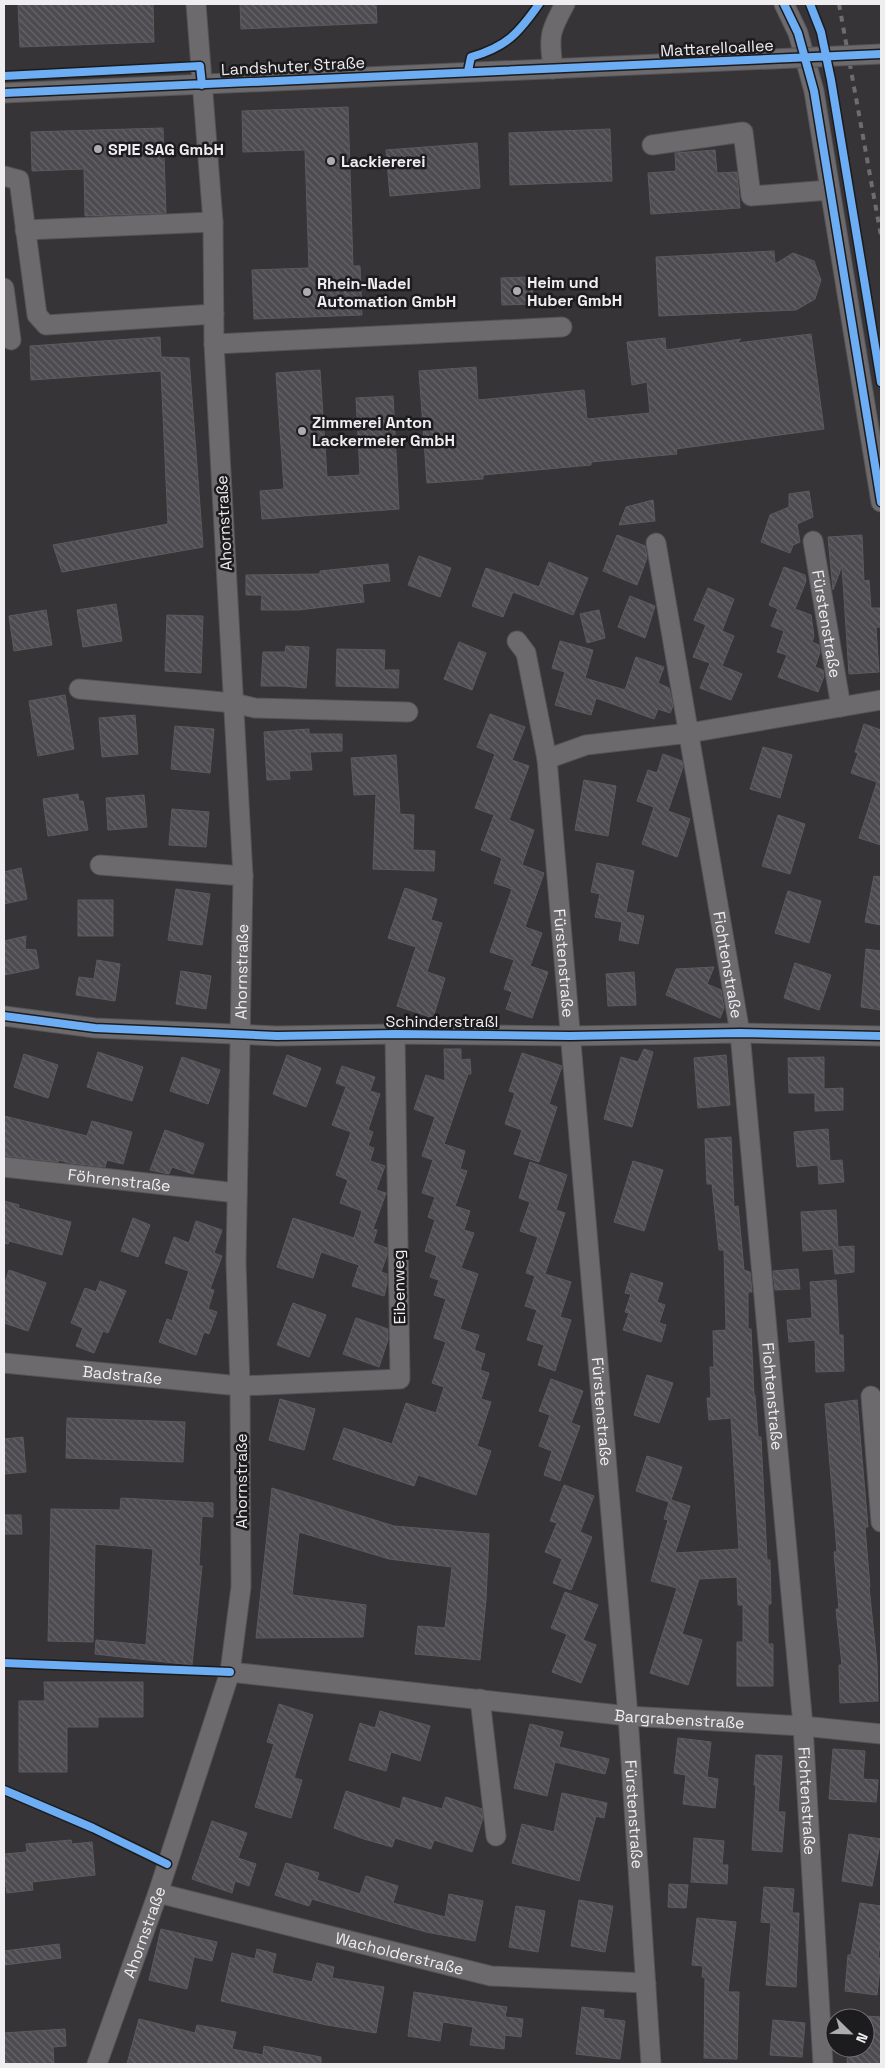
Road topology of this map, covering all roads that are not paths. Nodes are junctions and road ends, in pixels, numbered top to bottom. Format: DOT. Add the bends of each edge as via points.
graph roads {
  1 [pos="196,4"];
  2 [pos="565,4"];
  3 [pos="784,4"];
  4 [pos="881,54"];
  5 [pos="553,69"];
  6 [pos="202,85"];
  7 [pos="4,93"];
  8 [pos="652,145"];
  9 [pos="4,176"];
  10 [pos="830,190"];
  11 [pos="213,222"];
  12 [pos="25,230"];
  13 [pos="4,288"];
  14 [pos="214,314"];
  15 [pos="562,327"];
  16 [pos="11,340"];
  17 [pos="214,344"];
  18 [pos="881,502"];
  19 [pos="813,541"];
  20 [pos="656,543"];
  21 [pos="516,642"];
  22 [pos="79,690"];
  23 [pos="881,700"];
  24 [pos="234,703"];
  25 [pos="841,707"];
  26 [pos="408,712"];
  27 [pos="689,733"];
  28 [pos="547,759"];
  29 [pos="100,865"];
  30 [pos="243,876"];
  31 [pos="4,1016"];
  32 [pos="740,1033"];
  33 [pos="239,1034"];
  34 [pos="395,1034"];
  35 [pos="570,1036"];
  36 [pos="881,1036"];
  37 [pos="4,1167"];
  38 [pos="236,1193"];
  39 [pos="4,1364"];
  40 [pos="240,1386"];
  41 [pos="871,1396"];
  42 [pos="881,1522"];
  43 [pos="230,1672"];
  44 [pos="480,1700"];
  45 [pos="628,1716"];
  46 [pos="802,1726"];
  47 [pos="881,1734"];
  48 [pos="496,1836"];
  49 [pos="158,1893"];
  50 [pos="646,1983"];
  51 [pos="97,2064"];
  52 [pos="651,2064"];
  53 [pos="823,2064"];
  1 -- 6 [label="street, Ahornstraße"];
  2 -- 5 [label="street" via="552,28"];
  3 -- 10 [label="street" via="798,33 814,91"];
  4 -- 5 [label="street, Mattarelloallee, bridge"];
  5 -- 6 [label="street, Landshuter Straße"];
  6 -- 7 [label="street, Landshuter Straße"];
  6 -- 11 [label="street, Ahornstraße"];
  8 -- 10 [label="street" via="743,132 752,196"];
  9 -- 12 [label="street" via="19,180"];
  10 -- 18 [label="street"];
  11 -- 12 [label="street"];
  11 -- 14 [label="street, Ahornstraße"];
  12 -- 14 [label="street" via="37,316 46,325"];
  13 -- 16 [label="street"];
  14 -- 17 [label="street, Ahornstraße"];
  15 -- 17 [label="street"];
  17 -- 24 [label="street, Ahornstraße"];
  19 -- 25 [label="street, Fürstenstraße"];
  20 -- 27 [label="street"];
  21 -- 28 [label="street, Fürstenstraße" via="526,653"];
  22 -- 24 [label="street"];
  23 -- 25 [label="street"];
  24 -- 26 [label="street" via="255,708"];
  24 -- 30 [label="street, Ahornstraße"];
  25 -- 27 [label="street"];
  27 -- 28 [label="street" via="586,745"];
  27 -- 32 [label="street, Fichtenstraße"];
  28 -- 35 [label="street, Fürstenstraße"];
  29 -- 30 [label="street"];
  30 -- 33 [label="street, Ahornstraße"];
  31 -- 33 [label="street, Schinderstraßl" via="95,1028"];
  32 -- 35 [label="street, Schinderstraßl"];
  32 -- 36 [label="street, Schinderstraßl"];
  32 -- 46 [label="street, Fichtenstraße"];
  33 -- 34 [label="street, Schinderstraßl"];
  33 -- 38 [label="street, Ahornstraße"];
  34 -- 35 [label="street, Schinderstraßl"];
  34 -- 40 [label="street, Eibenweg" via="400,1379"];
  35 -- 45 [label="street, Fürstenstraße"];
  37 -- 38 [label="street, Föhrenstraße"];
  38 -- 40 [label="street, Ahornstraße"];
  39 -- 40 [label="street, Badstraße"];
  40 -- 43 [label="street, Ahornstraße" via="241,1587"];
  41 -- 42 [label="street"];
  43 -- 44 [label="street, Bargrabenstraße"];
  43 -- 49 [label="street, Ahornstraße"];
  44 -- 45 [label="street, Bargrabenstraße"];
  44 -- 48 [label="street"];
  45 -- 46 [label="street, Bargrabenstraße"];
  45 -- 50 [label="street, Fürstenstraße"];
  46 -- 47 [label="street, Bargrabenstraße"];
  46 -- 53 [label="street, Fichtenstraße"];
  49 -- 50 [label="street, Wacholderstraße" via="491,1976"];
  49 -- 51 [label="street, Ahornstraße"];
  50 -- 52 [label="street, Fürstenstraße"];
}
